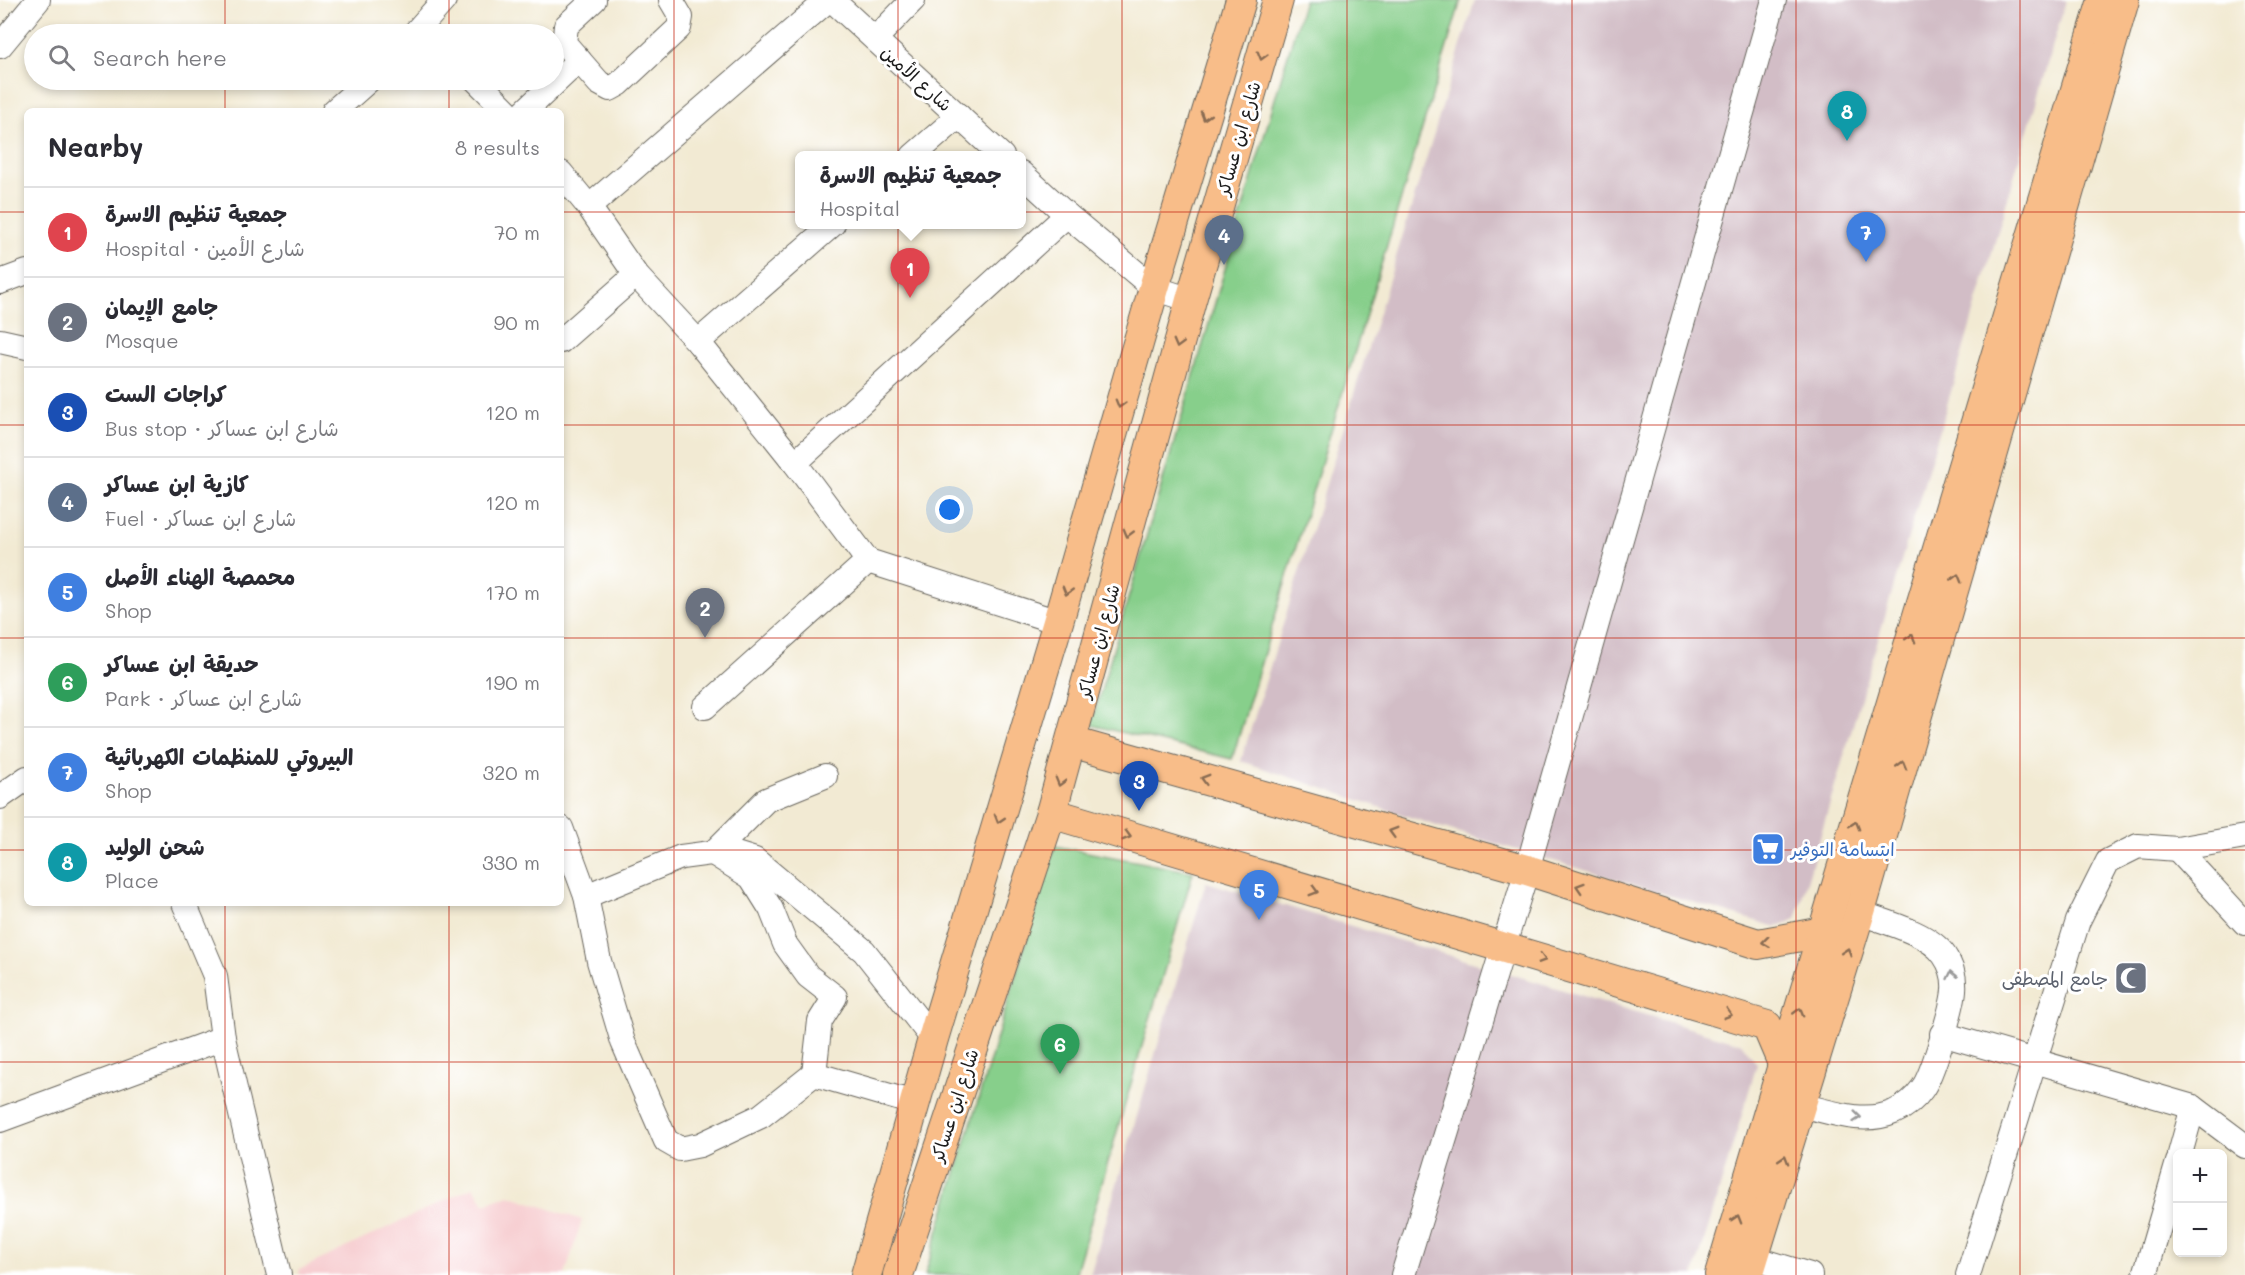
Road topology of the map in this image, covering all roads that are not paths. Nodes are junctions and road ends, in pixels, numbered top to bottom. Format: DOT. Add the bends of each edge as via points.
graph roads {
  1 [pos="38,0"];
  2 [pos="444,0"];
  3 [pos="594,0"];
  4 [pos="671,0"];
  5 [pos="830,0"];
  6 [pos="913,0"];
  7 [pos="1241,0"];
  8 [pos="1278,0"];
  9 [pos="1774,0"];
  10 [pos="2103,0"];
  11 [pos="2124,0"];
  12 [pos="428,24"];
  13 [pos="875,39"];
  14 [pos="0,46"];
  15 [pos="579,60"];
  16 [pos="564,74"];
  17 [pos="357,90"];
  18 [pos="486,90"];
  19 [pos="547,90"];
  20 [pos="336,108"];
  21 [pos="504,108"];
  22 [pos="528,108"];
  23 [pos="959,116"];
  24 [pos="919,151"];
  25 [pos="997,151"];
  26 [pos="564,177"];
  27 [pos="1026,177"];
  28 [pos="589,207"];
  29 [pos="1067,215"];
  30 [pos="829,229"];
  31 [pos="24,273"];
  32 [pos="636,275"];
  33 [pos="0,282"];
  34 [pos="1154,288"];
  35 [pos="1191,300"];
  36 [pos="564,338"];
  37 [pos="0,341"];
  38 [pos="698,342"];
  39 [pos="24,346"];
  40 [pos="795,463"];
  41 [pos="868,561"];
  42 [pos="1058,622"];
  43 [pos="705,707"];
  44 [pos="1071,742"];
  45 [pos="825,776"];
  46 [pos="24,780"];
  47 [pos="0,797"];
  48 [pos="1051,813"];
  49 [pos="564,836"];
  50 [pos="2245,837"];
  51 [pos="2177,849"];
  52 [pos="713,853"];
  53 [pos="1527,870"];
  54 [pos="586,896"];
  55 [pos="185,906"];
  56 [pos="1860,913"];
  57 [pos="2245,923"];
  58 [pos="1823,932"];
  59 [pos="1503,947"];
  60 [pos="1942,1034"];
  61 [pos="223,1038"];
  62 [pos="933,1039"];
  63 [pos="2036,1062"];
  64 [pos="1784,1066"];
  65 [pos="814,1074"];
  66 [pos="914,1103"];
  67 [pos="1800,1105"];
  68 [pos="2193,1107"];
  69 [pos="0,1120"];
  70 [pos="2245,1146"];
  71 [pos="2181,1149"];
  72 [pos="2173,1179"];
  73 [pos="1751,1266"];
  74 [pos="279,1275"];
  75 [pos="866,1275"];
  76 [pos="898,1275"];
  77 [pos="1403,1275"];
  78 [pos="1720,1275"];
  79 [pos="1810,1275"];
  80 [pos="1968,1275"];
  81 [pos="2145,1275"];
  1 -- 14 [label="street"];
  2 -- 12 [label="street"];
  3 -- 15 [label="street" via="566,26 564,43"];
  4 -- 15 [label="street" via="681,16 679,28 619,84 610,89 599,83"];
  5 -- 13 [label="street, شارع الأمين"];
  5 -- 28 [label="street"];
  6 -- 13 [label="street"];
  7 -- 34 [label="main road, شارع ابن عساكر, one-way"];
  8 -- 35 [label="main road, شارع ابن عساكر, one-way"];
  9 -- 53 [label="street"];
  58 -- 10 [label="main road, one-way"];
  56 -- 11 [label="main road, one-way"];
  13 -- 23 [label="street, شارع الأمين"];
  15 -- 16 [label="street"];
  17 -- 20 [label="street"];
  18 -- 21 [label="street"];
  19 -- 22 [label="street"];
  23 -- 24 [label="street"];
  23 -- 25 [label="street, شارع الأمين"];
  26 -- 28 [label="street"];
  27 -- 29 [label="street"];
  28 -- 32 [label="street"];
  29 -- 34 [label="street"];
  29 -- 40 [label="street"];
  30 -- 38 [label="street"];
  31 -- 33 [label="street"];
  32 -- 36 [label="street"];
  32 -- 38 [label="street"];
  34 -- 35 [label="street"];
  34 -- 42 [label="main road, شارع ابن عساكر, one-way"];
  35 -- 44 [label="main road, شارع ابن عساكر, one-way"];
  37 -- 39 [label="street"];
  38 -- 40 [label="street"];
  40 -- 41 [label="street"];
  41 -- 42 [label="street"];
  41 -- 43 [label="street"];
  42 -- 62 [label="main road, شارع ابن عساكر, one-way"];
  44 -- 48 [label="main road, شارع ابن عساكر, one-way"];
  53 -- 44 [label="main road, one-way"];
  45 -- 52 [label="street" via="766,800"];
  46 -- 47 [label="street"];
  48 -- 59 [label="main road, one-way"];
  48 -- 76 [label="main road, شارع ابن عساكر"];
  49 -- 54 [label="street"];
  50 -- 51 [label="street"];
  51 -- 57 [label="street"];
  51 -- 63 [label="street" via="2138,846 2108,861 2078,921"];
  52 -- 54 [label="street" via="681,858"];
  52 -- 62 [label="street" via="726,851 755,860 864,951"];
  52 -- 65 [label="street" via="751,877 771,909 785,944 808,976 835,997 820,1021"];
  58 -- 53 [label="main road, one-way" via="1758,944"];
  53 -- 59 [label="street"];
  54 -- 65 [label="street" via="622,1042 666,1141 680,1149 700,1145 761,1116"];
  55 -- 61 [label="street" via="215,976"];
  60 -- 56 [label="street, one-way" via="1954,992 1954,979 1944,955 1925,938"];
  67 -- 56 [label="main road, one-way"];
  64 -- 58 [label="main road, one-way"];
  59 -- 64 [label="main road, one-way" via="1767,1026"];
  59 -- 77 [label="street"];
  60 -- 63 [label="street"];
  67 -- 60 [label="street, one-way" via="1860,1118 1896,1112 1923,1088 1932,1072"];
  61 -- 69 [label="street"];
  61 -- 74 [label="street"];
  62 -- 66 [label="main road, شارع ابن عساكر"];
  63 -- 68 [label="street"];
  63 -- 80 [label="street"];
  78 -- 64 [label="main road, one-way"];
  65 -- 66 [label="street"];
  66 -- 75 [label="main road, شارع ابن عساكر"];
  73 -- 67 [label="main road, one-way"];
  68 -- 70 [label="street"];
  68 -- 71 [label="street"];
  72 -- 81 [label="street"];
  73 -- 79 [label="street"];
}
